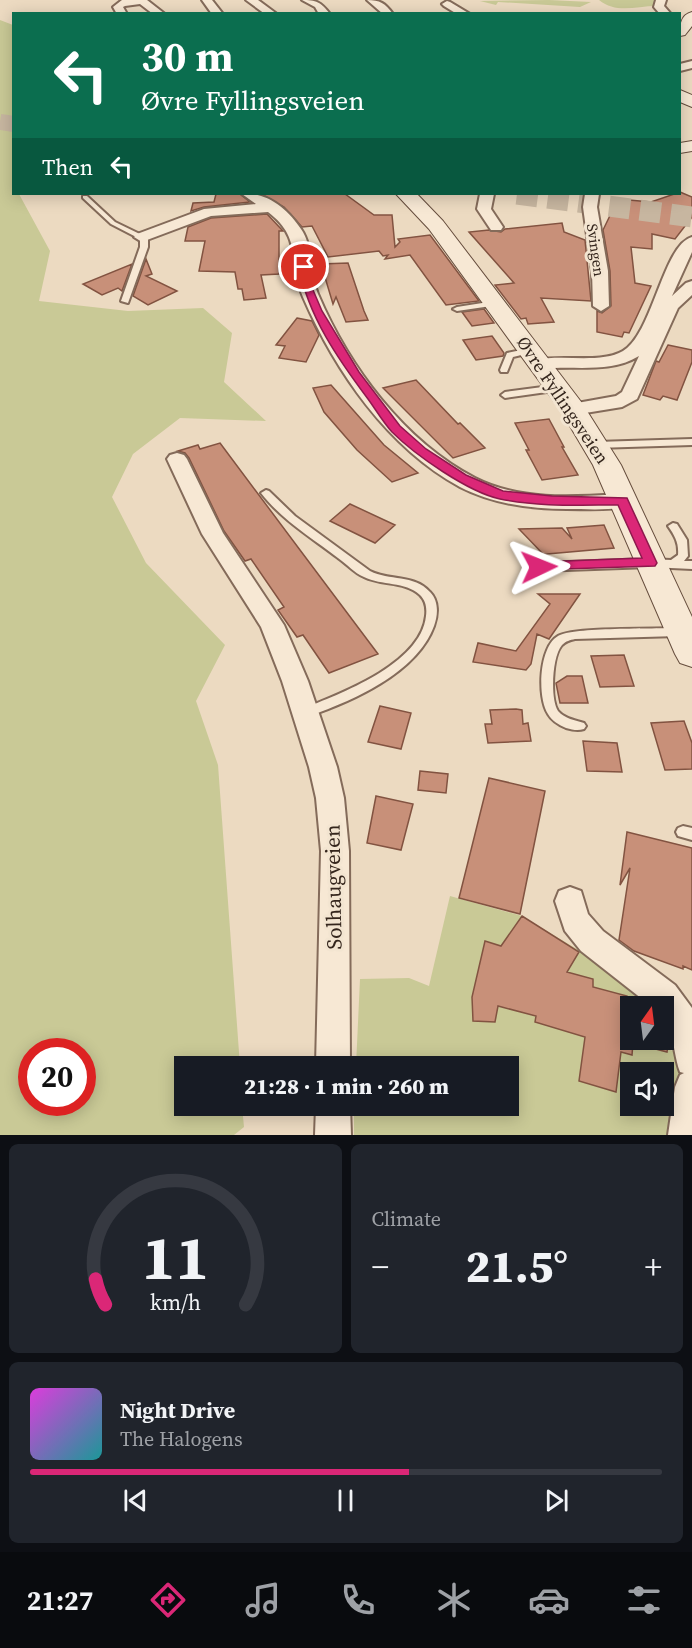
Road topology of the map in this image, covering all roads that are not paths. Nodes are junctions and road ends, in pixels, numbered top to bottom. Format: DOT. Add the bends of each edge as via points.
graph roads {
  1 [pos="110,0"];
  2 [pos="207,0"];
  3 [pos="251,0"];
  4 [pos="307,0"];
  5 [pos="372,0"];
  6 [pos="141,1"];
  7 [pos="447,4"];
  8 [pos="122,8"];
  9 [pos="270,8"];
  10 [pos="157,12"];
  11 [pos="216,12"];
  12 [pos="323,12"];
  13 [pos="386,12"];
  14 [pos="461,12"];
  15 [pos="251,195"];
  16 [pos="407,195"];
  17 [pos="487,195"];
  18 [pos="592,195"];
  19 [pos="85,197"];
  20 [pos="272,207"];
  21 [pos="496,227"];
  22 [pos="142,237"];
  23 [pos="692,242"];
  24 [pos="692,286"];
  25 [pos="125,301"];
  26 [pos="495,303"];
  27 [pos="601,306"];
  28 [pos="457,309"];
  29 [pos="536,357"];
  30 [pos="504,370"];
  31 [pos="505,395"];
  32 [pos="566,398"];
  33 [pos="692,442"];
  34 [pos="595,445"];
  35 [pos="177,459"];
  36 [pos="266,493"];
  37 [pos="623,501"];
  38 [pos="674,526"];
  39 [pos="663,563"];
  40 [pos="692,565"];
  41 [pos="539,567"];
  42 [pos="687,643"];
  43 [pos="306,712"];
  44 [pos="580,726"];
  45 [pos="570,901"];
  46 [pos="333,1056"];
  47 [pos="692,1060"];
  48 [pos="692,1088"];
  49 [pos="333,1116"];
  50 [pos="333,1135"];
  51 [pos="687,1135"];
  1 -- 8 [label="street"];
  2 -- 11 [label="street"];
  3 -- 9 [label="street"];
  4 -- 12 [label="street"];
  5 -- 13 [label="street"];
  6 -- 8 [label="street"];
  6 -- 10 [label="street"];
  7 -- 14 [label="street"];
  15 -- 20 [label="street"];
  16 -- 26 [label="main road, Øvre Fyllingsveien" via="436,225"];
  17 -- 21 [label="street" via="484,209"];
  18 -- 27 [label="street, Svingen"];
  19 -- 22 [label="lane" via="113,223"];
  20 -- 22 [label="street" via="209,212"];
  20 -- 37 [label="street" via="298,233 308,290 354,373 396,429 422,451 461,477 501,495"];
  22 -- 25 [label="lane" via="144,248"];
  23 -- 29 [label="street" via="633,353 599,362"];
  24 -- 32 [label="street" via="671,306 630,395 622,401"];
  26 -- 28 [label="lane"];
  26 -- 29 [label="main road, Øvre Fyllingsveien"];
  29 -- 30 [label="lane" via="510,355"];
  29 -- 32 [label="main road, Øvre Fyllingsveien"];
  31 -- 32 [label="lane"];
  32 -- 34 [label="main road, Øvre Fyllingsveien"];
  33 -- 34 [label="lane"];
  34 -- 37 [label="main road, Øvre Fyllingsveien"];
  35 -- 43 [label="street, Solhaugveien" via="213,534 272,625"];
  36 -- 43 [label="lane" via="310,535 368,575 411,584 430,599 430,625 421,643 393,670 332,703"];
  37 -- 39 [label="main road, Øvre Fyllingsveien"];
  38 -- 39 [label="lane" via="684,546 683,556"];
  39 -- 40 [label="lane"];
  39 -- 41 [label="lane"];
  39 -- 42 [label="main road, Øvre Fyllingsveien"];
  42 -- 44 [label="lane, Øvre Fyllingsveien" via="575,635 559,640 549,666 547,692 552,711 567,724"];
  43 -- 46 [label="street, Solhaugveien" via="330,798 335,851"];
  45 -- 47 [label="street" via="576,921 589,936 670,1001 682,1020"];
  48 -- 51 [label="street"];
  49 -- 50 [label="street"];
}
